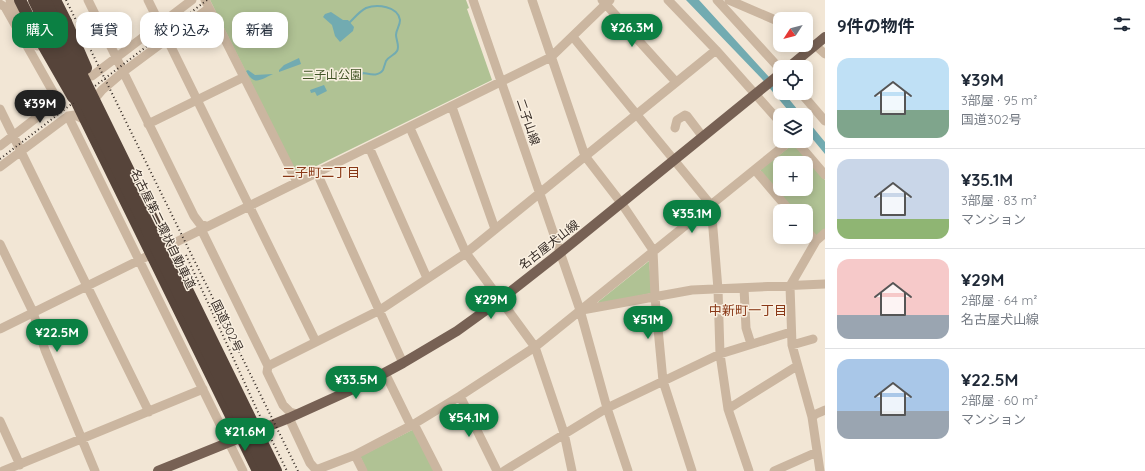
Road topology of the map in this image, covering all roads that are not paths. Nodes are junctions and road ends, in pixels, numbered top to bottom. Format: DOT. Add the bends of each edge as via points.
graph roads {
  1 [pos="10,0"];
  2 [pos="20,0"];
  3 [pos="44,0"];
  4 [pos="50,0"];
  5 [pos="55,0"];
  6 [pos="88,0"];
  7 [pos="148,0"];
  8 [pos="192,0"];
  9 [pos="473,0"];
  10 [pos="532,0"];
  11 [pos="668,0"];
  12 [pos="717,0"];
  13 [pos="729,0"];
  14 [pos="606,1"];
  15 [pos="30,2"];
  16 [pos="0,4"];
  17 [pos="207,4"];
  18 [pos="17,12"];
  19 [pos="28,12"];
  20 [pos="154,12"];
  21 [pos="176,12"];
  22 [pos="198,12"];
  23 [pos="773,19"];
  24 [pos="573,37"];
  25 [pos="825,38"];
  26 [pos="140,39"];
  27 [pos="813,44"];
  28 [pos="813,46"];
  29 [pos="38,48"];
  30 [pos="39,48"];
  31 [pos="155,48"];
  32 [pos="171,48"];
  33 [pos="716,50"];
  34 [pos="804,52"];
  35 [pos="825,54"];
  36 [pos="116,58"];
  37 [pos="551,58"];
  38 [pos="35,60"];
  39 [pos="796,60"];
  40 [pos="773,61"];
  41 [pos="105,66"];
  42 [pos="123,72"];
  43 [pos="43,73"];
  44 [pos="87,76"];
  45 [pos="57,77"];
  46 [pos="244,77"];
  47 [pos="773,79"];
  48 [pos="112,81"];
  49 [pos="502,82"];
  50 [pos="676,82"];
  51 [pos="72,91"];
  52 [pos="757,92"];
  53 [pos="56,95"];
  54 [pos="97,96"];
  55 [pos="196,100"];
  56 [pos="808,100"];
  57 [pos="452,107"];
  58 [pos="0,109"];
  59 [pos="773,113"];
  60 [pos="636,115"];
  61 [pos="68,116"];
  62 [pos="824,117"];
  63 [pos="85,120"];
  64 [pos="148,124"];
  65 [pos="410,128"];
  66 [pos="675,128"];
  67 [pos="13,136"];
  68 [pos="704,137"];
  69 [pos="0,146"];
  70 [pos="369,147"];
  71 [pos="99,148"];
  72 [pos="782,148"];
  73 [pos="802,148"];
  74 [pos="21,151"];
  75 [pos="585,156"];
  76 [pos="674,161"];
  77 [pos="120,163"];
  78 [pos="93,166"];
  79 [pos="0,167"];
  80 [pos="755,170"];
  81 [pos="317,173"];
  82 [pos="825,175"];
  83 [pos="297,182"];
  84 [pos="540,193"];
  85 [pos="622,204"];
  86 [pos="784,204"];
  87 [pos="250,205"];
  88 [pos="711,205"];
  89 [pos="119,218"];
  90 [pos="138,226"];
  91 [pos="204,228"];
  92 [pos="495,229"];
  93 [pos="825,233"];
  94 [pos="813,238"];
  95 [pos="816,241"];
  96 [pos="0,244"];
  97 [pos="171,244"];
  98 [pos="654,250"];
  99 [pos="561,252"];
  100 [pos="466,253"];
  101 [pos="151,254"];
  102 [pos="139,260"];
  103 [pos="427,278"];
  104 [pos="825,284"];
  105 [pos="88,285"];
  106 [pos="790,286"];
  107 [pos="744,288"];
  108 [pos="718,289"];
  109 [pos="173,296"];
  110 [pos="655,297"];
  111 [pos="500,300"];
  112 [pos="380,310"];
  113 [pos="580,310"];
  114 [pos="33,312"];
  115 [pos="166,314"];
  116 [pos="0,329"];
  117 [pos="791,332"];
  118 [pos="813,339"];
  119 [pos="316,342"];
  120 [pos="751,344"];
  121 [pos="792,345"];
  122 [pos="535,347"];
  123 [pos="720,354"];
  124 [pos="403,363"];
  125 [pos="268,366"];
  126 [pos="797,366"];
  127 [pos="385,373"];
  128 [pos="663,381"];
  129 [pos="204,391"];
  130 [pos="460,396"];
  131 [pos="225,402"];
  132 [pos="607,408"];
  133 [pos="728,409"];
  134 [pos="825,410"];
  135 [pos="149,412"];
  136 [pos="293,416"];
  137 [pos="812,417"];
  138 [pos="0,421"];
  139 [pos="412,425"];
  140 [pos="262,429"];
  141 [pos="564,433"];
  142 [pos="242,437"];
  143 [pos="82,438"];
  144 [pos="229,442"];
  145 [pos="817,452"];
  146 [pos="355,455"];
  147 [pos="20,465"];
  148 [pos="3,471"];
  149 [pos="95,471"];
  150 [pos="158,471"];
  151 [pos="243,471"];
  152 [pos="258,471"];
  153 [pos="266,471"];
  154 [pos="276,471"];
  155 [pos="282,471"];
  156 [pos="316,471"];
  157 [pos="363,471"];
  158 [pos="438,471"];
  159 [pos="497,471"];
  160 [pos="504,471"];
  161 [pos="572,471"];
  162 [pos="628,471"];
  163 [pos="692,471"];
  164 [pos="749,471"];
  165 [pos="774,471"];
  166 [pos="820,471"];
  1 -- 18 [label="street"];
  2 -- 77 [label="highway, bridge" via="38,36"];
  3 -- 77 [label="highway, 名古屋第二環状自動車道, bridge"];
  4 -- 44 [label="highway, 国道302号"];
  5 -- 77 [label="highway, bridge" via="87,69"];
  6 -- 36 [label="street"];
  7 -- 20 [label="street"];
  8 -- 21 [label="street"];
  9 -- 49 [label="street, 二子山線"];
  10 -- 37 [label="street"];
  11 -- 33 [label="street"];
  12 -- 40 [label="street"];
  13 -- 23 [label="street"];
  14 -- 24 [label="street"];
  14 -- 50 [label="street"];
  15 -- 19 [label="street"];
  15 -- 51 [label="highway"];
  15 -- 77 [label="highway, 名古屋第二環状自動車道, bridge"];
  16 -- 38 [label="street" via="5,7"];
  17 -- 22 [label="street"];
  17 -- 46 [label="street"];
  24 -- 37 [label="street"];
  24 -- 60 [label="street"];
  25 -- 27 [label="main road"];
  26 -- 36 [label="street"];
  28 -- 35 [label="street"];
  29 -- 38 [label="street"];
  30 -- 45 [label="street"];
  31 -- 42 [label="street"];
  32 -- 55 [label="street"];
  33 -- 50 [label="street"];
  33 -- 52 [label="street"];
  34 -- 39 [label="main road"];
  36 -- 41 [label="street"];
  36 -- 42 [label="street"];
  37 -- 49 [label="street"];
  37 -- 75 [label="street"];
  38 -- 43 [label="street"];
  41 -- 44 [label="street" via="92,76"];
  41 -- 48 [label="street"];
  42 -- 48 [label="street"];
  42 -- 64 [label="street"];
  43 -- 45 [label="street"];
  43 -- 53 [label="street"];
  44 -- 54 [label="highway, 国道302号"];
  45 -- 51 [label="street"];
  46 -- 55 [label="street"];
  46 -- 83 [label="street"];
  47 -- 52 [label="main road, 名古屋犬山線"];
  48 -- 54 [label="street"];
  49 -- 57 [label="street"];
  49 -- 84 [label="street, 二子山線"];
  50 -- 60 [label="street"];
  51 -- 53 [label="street"];
  51 -- 63 [label="highway"];
  52 -- 59 [label="street"];
  52 -- 68 [label="main road, 名古屋犬山線"];
  53 -- 67 [label="street" via="56,103"];
  54 -- 97 [label="highway, 国道302号"];
  55 -- 64 [label="street"];
  55 -- 87 [label="street"];
  56 -- 62 [label="street"];
  57 -- 65 [label="street"];
  57 -- 92 [label="street"];
  58 -- 67 [label="street"];
  60 -- 75 [label="street"];
  60 -- 76 [label="street"];
  61 -- 63 [label="street" via="75,115"];
  61 -- 74 [label="street"];
  61 -- 78 [label="street"];
  63 -- 71 [label="highway"];
  64 -- 91 [label="street" via="194,216"];
  65 -- 70 [label="street"];
  65 -- 100 [label="street"];
  66 -- 68 [label="street" via="677,120 685,115"];
  67 -- 69 [label="street"];
  67 -- 74 [label="street"];
  68 -- 76 [label="main road, 名古屋犬山線"];
  70 -- 81 [label="street"];
  70 -- 103 [label="street"];
  71 -- 78 [label="street"];
  71 -- 90 [label="highway"];
  72 -- 80 [label="street"];
  73 -- 82 [label="street"];
  74 -- 79 [label="street"];
  74 -- 105 [label="street"];
  75 -- 84 [label="street"];
  75 -- 85 [label="street"];
  76 -- 85 [label="main road, 名古屋犬山線"];
  76 -- 88 [label="street"];
  77 -- 153 [label="highway, 名古屋第二環状自動車道, bridge"];
  77 -- 154 [label="highway, 名古屋第二環状自動車道, bridge"];
  78 -- 89 [label="street"];
  80 -- 86 [label="street"];
  80 -- 88 [label="street"];
  81 -- 83 [label="street"];
  81 -- 112 [label="street"];
  83 -- 87 [label="street"];
  84 -- 92 [label="street"];
  84 -- 99 [label="street, 二子山線"];
  85 -- 98 [label="street"];
  85 -- 99 [label="main road, 名古屋犬山線"];
  87 -- 91 [label="street"];
  87 -- 119 [label="street"];
  88 -- 98 [label="street"];
  88 -- 108 [label="street"];
  89 -- 90 [label="street"];
  89 -- 102 [label="street"];
  90 -- 101 [label="highway"];
  91 -- 97 [label="street"];
  91 -- 125 [label="street"];
  92 -- 100 [label="street"];
  93 -- 95 [label="street"];
  94 -- 95 [label="street"];
  95 -- 106 [label="street"];
  96 -- 114 [label="street"];
  97 -- 101 [label="street"];
  97 -- 140 [label="highway, 国道302号"];
  98 -- 110 [label="street"];
  98 -- 113 [label="street"];
  99 -- 111 [label="main road, 名古屋犬山線"];
  99 -- 113 [label="street, 二子山線"];
  100 -- 103 [label="street"];
  100 -- 111 [label="street"];
  101 -- 102 [label="street"];
  101 -- 109 [label="highway"];
  102 -- 105 [label="street"];
  102 -- 115 [label="street"];
  103 -- 112 [label="street"];
  104 -- 106 [label="street"];
  105 -- 114 [label="street"];
  105 -- 135 [label="street"];
  106 -- 107 [label="street"];
  106 -- 117 [label="street"];
  107 -- 108 [label="street"];
  107 -- 120 [label="street" via="746,328"];
  108 -- 110 [label="street" via="692,290"];
  108 -- 123 [label="street"];
  109 -- 115 [label="street"];
  109 -- 131 [label="highway"];
  110 -- 113 [label="street"];
  110 -- 128 [label="street"];
  111 -- 122 [label="street"];
  111 -- 124 [label="main road, 名古屋犬山線" via="457,331"];
  112 -- 119 [label="street"];
  112 -- 124 [label="street"];
  113 -- 122 [label="street"];
  113 -- 132 [label="street, 二子山線"];
  114 -- 116 [label="street"];
  114 -- 143 [label="street" via="44,350"];
  115 -- 129 [label="street"];
  117 -- 120 [label="street"];
  117 -- 121 [label="street"];
  118 -- 121 [label="street"];
  119 -- 125 [label="street"];
  120 -- 123 [label="street"];
  121 -- 126 [label="street"];
  122 -- 130 [label="street"];
  122 -- 141 [label="street"];
  123 -- 128 [label="street"];
  123 -- 133 [label="street"];
  124 -- 127 [label="main road, 名古屋犬山線"];
  125 -- 136 [label="street" via="267,372 283,405"];
  126 -- 133 [label="street"];
  126 -- 137 [label="street"];
  127 -- 136 [label="main road, 名古屋犬山線"];
  127 -- 139 [label="street"];
  128 -- 132 [label="street"];
  128 -- 163 [label="street"];
  129 -- 131 [label="street"];
  129 -- 135 [label="street"];
  129 -- 144 [label="street"];
  130 -- 139 [label="street"];
  130 -- 159 [label="street"];
  131 -- 142 [label="highway"];
  132 -- 141 [label="street"];
  132 -- 162 [label="street, 二子山線"];
  133 -- 164 [label="street"];
  134 -- 137 [label="street"];
  135 -- 143 [label="street"];
  136 -- 140 [label="main road, 名古屋犬山線"];
  136 -- 156 [label="street" via="310,463"];
  137 -- 145 [label="street"];
  138 -- 147 [label="street"];
  139 -- 146 [label="street"];
  139 -- 158 [label="street"];
  140 -- 142 [label="main road, 名古屋犬山線"];
  140 -- 155 [label="highway, 国道302号"];
  141 -- 160 [label="street"];
  141 -- 161 [label="street"];
  142 -- 144 [label="main road, 名古屋犬山線"];
  142 -- 152 [label="highway"];
  143 -- 147 [label="street"];
  143 -- 149 [label="street"];
  144 -- 150 [label="main road, 名古屋犬山線"];
  144 -- 151 [label="street"];
  145 -- 165 [label="street"];
  145 -- 166 [label="street"];
  146 -- 156 [label="street"];
  146 -- 157 [label="street"];
  147 -- 148 [label="street"];
}
